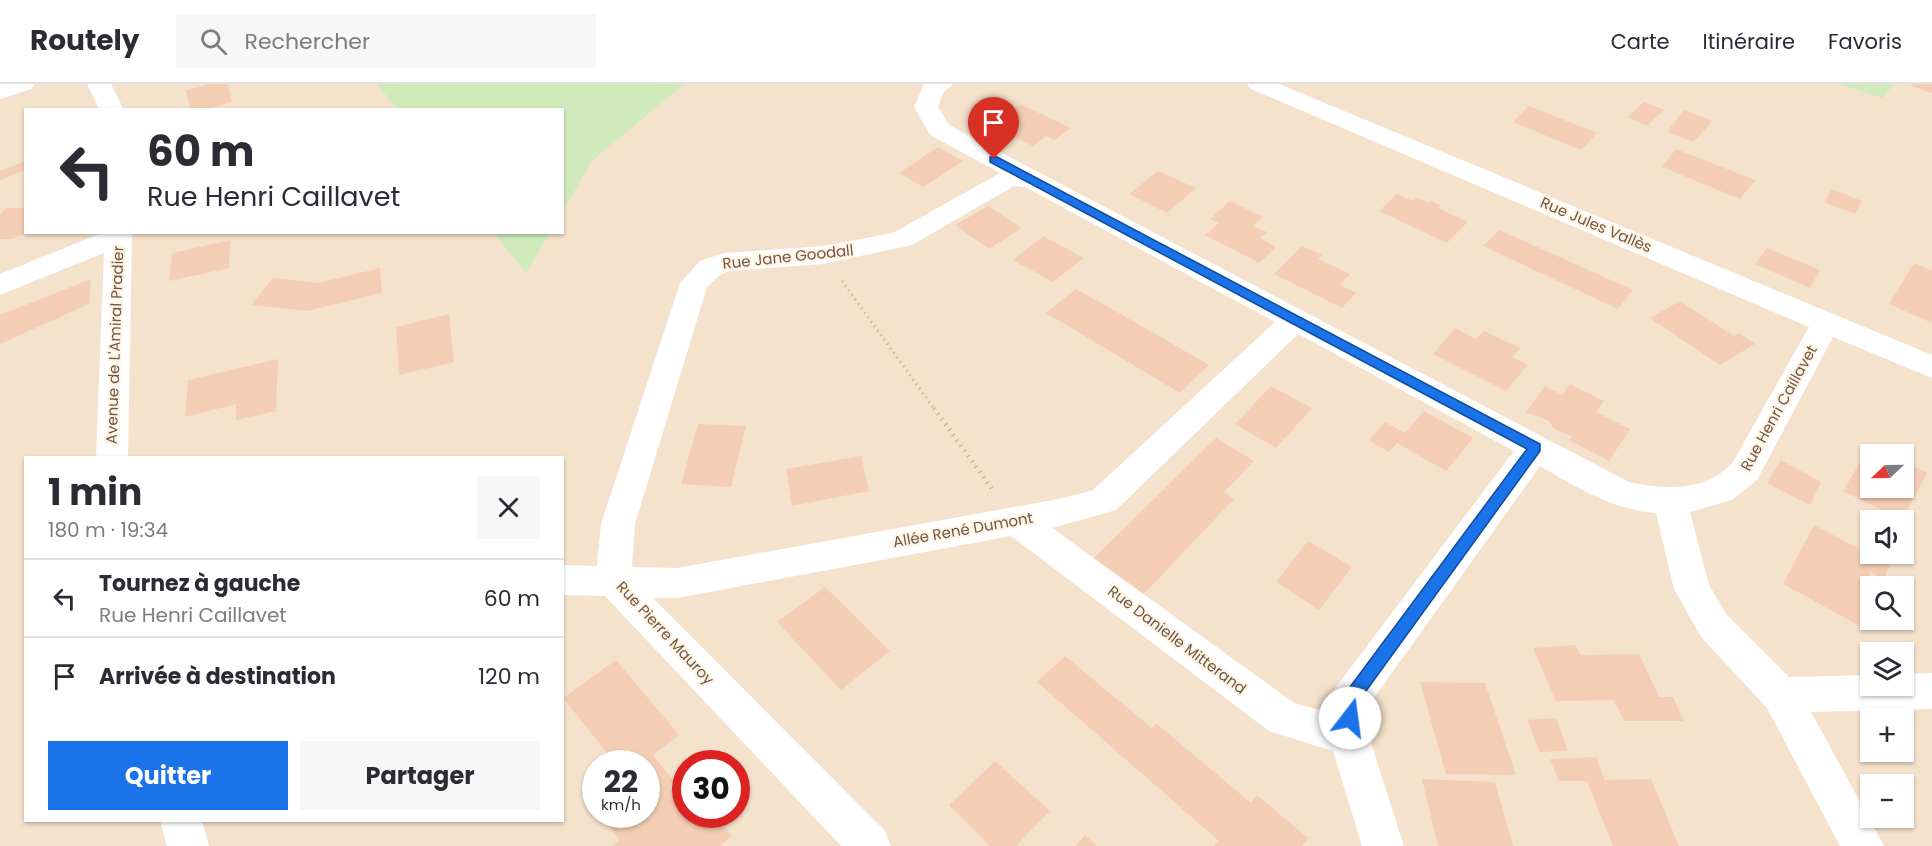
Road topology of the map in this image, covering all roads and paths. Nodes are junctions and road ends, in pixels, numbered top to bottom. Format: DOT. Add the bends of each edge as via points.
graph roads {
  1 [pos="23,84"];
  2 [pos="99,84"];
  3 [pos="941,84"];
  4 [pos="1260,84"];
  5 [pos="0,92"];
  6 [pos="111,108"];
  7 [pos="1030,179"];
  8 [pos="118,235"];
  9 [pos="824,255"];
  10 [pos="710,268"];
  11 [pos="0,285"];
  12 [pos="1294,321"];
  13 [pos="1827,322"];
  14 [pos="1932,367"];
  15 [pos="1535,447"];
  16 [pos="112,456"];
  17 [pos="1670,501"];
  18 [pos="1017,521"];
  19 [pos="564,580"];
  20 [pos="614,581"];
  21 [pos="1932,691"];
  22 [pos="1781,695"];
  23 [pos="1349,736"];
  24 [pos="182,822"];
  25 [pos="188,846"];
  26 [pos="870,846"];
  27 [pos="1383,846"];
  28 [pos="1863,846"];
  1 -- 5 [label="street"];
  2 -- 6 [label="street"];
  3 -- 7 [label="street, Rue Henri Caillavet" via="932,89 927,107 939,130"];
  4 -- 13 [label="street, Rue Jules Vallès"];
  7 -- 9 [label="street, Rue Jane Goodall" via="1009,178 902,239"];
  7 -- 12 [label="street, Rue Henri Caillavet"];
  8 -- 11 [label="street"];
  8 -- 16 [label="street, Avenue de L'Amiral Pradier"];
  9 -- 10 [label="street, Rue Jane Goodall" via="756,258"];
  9 -- 18 [label="path"];
  10 -- 20 [label="street, Rue Pierre Mauroy" via="694,283 618,524"];
  12 -- 15 [label="street, Rue Henri Caillavet"];
  12 -- 18 [label="street, Allée René Dumont" via="1104,500"];
  13 -- 14 [label="street, Rue Jules Vallès"];
  13 -- 17 [label="street, Rue Henri Caillavet" via="1735,484 1708,496"];
  15 -- 17 [label="street, Rue Henri Caillavet" via="1610,490 1632,498"];
  15 -- 23 [label="street" via="1350,700"];
  17 -- 22 [label="street" via="1692,589 1714,626"];
  18 -- 20 [label="street, Allée René Dumont" via="677,583"];
  18 -- 23 [label="street, Rue Danielle Mitterand" via="1283,718"];
  19 -- 20 [label="street, Allée René Dumont"];
  20 -- 26 [label="street, Rue Pierre Mauroy"];
  21 -- 22 [label="street"];
  22 -- 28 [label="street"];
  23 -- 27 [label="street"];
  24 -- 25 [label="street"];
}
